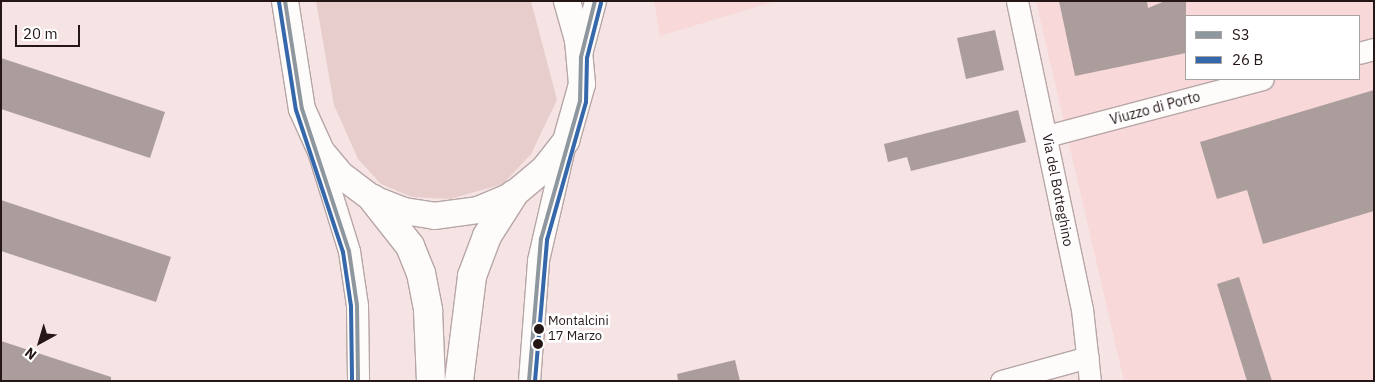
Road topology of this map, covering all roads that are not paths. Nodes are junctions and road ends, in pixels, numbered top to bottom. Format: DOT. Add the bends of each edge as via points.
graph roads {
  1 [pos="285,1"];
  2 [pos="566,1"];
  3 [pos="595,1"];
  4 [pos="1017,1"];
  5 [pos="1374,49"];
  6 [pos="1360,53"];
  7 [pos="581,57"];
  8 [pos="1259,80"];
  9 [pos="1047,136"];
  10 [pos="313,138"];
  11 [pos="566,141"];
  12 [pos="513,195"];
  13 [pos="373,199"];
  14 [pos="1088,357"];
  15 [pos="358,381"];
  16 [pos="431,381"];
  17 [pos="459,381"];
  18 [pos="529,381"];
  19 [pos="1001,381"];
  20 [pos="1090,381"];
  1 -- 10 [label="main road" via="301,103"];
  2 -- 7 [label="main road"];
  3 -- 7 [label="street"];
  4 -- 9 [label="street, Via del Botteghino"];
  5 -- 6 [label="street"];
  7 -- 11 [label="main road" via="580,101"];
  8 -- 9 [label="street, Viuzzo di Porto"];
  9 -- 14 [label="street, Via del Botteghino"];
  10 -- 13 [label="main road" via="341,175"];
  10 -- 15 [label="street" via="350,251 358,305"];
  11 -- 12 [label="main road" via="544,169"];
  11 -- 18 [label="street" via="538,260"];
  12 -- 13 [label="main road" via="478,210 434,216 404,211"];
  12 -- 17 [label="highway" via="487,236 472,276"];
  13 -- 16 [label="highway" via="410,246 421,273 428,310"];
  14 -- 19 [label="street"];
  14 -- 20 [label="street, Via del Botteghino"];
}
